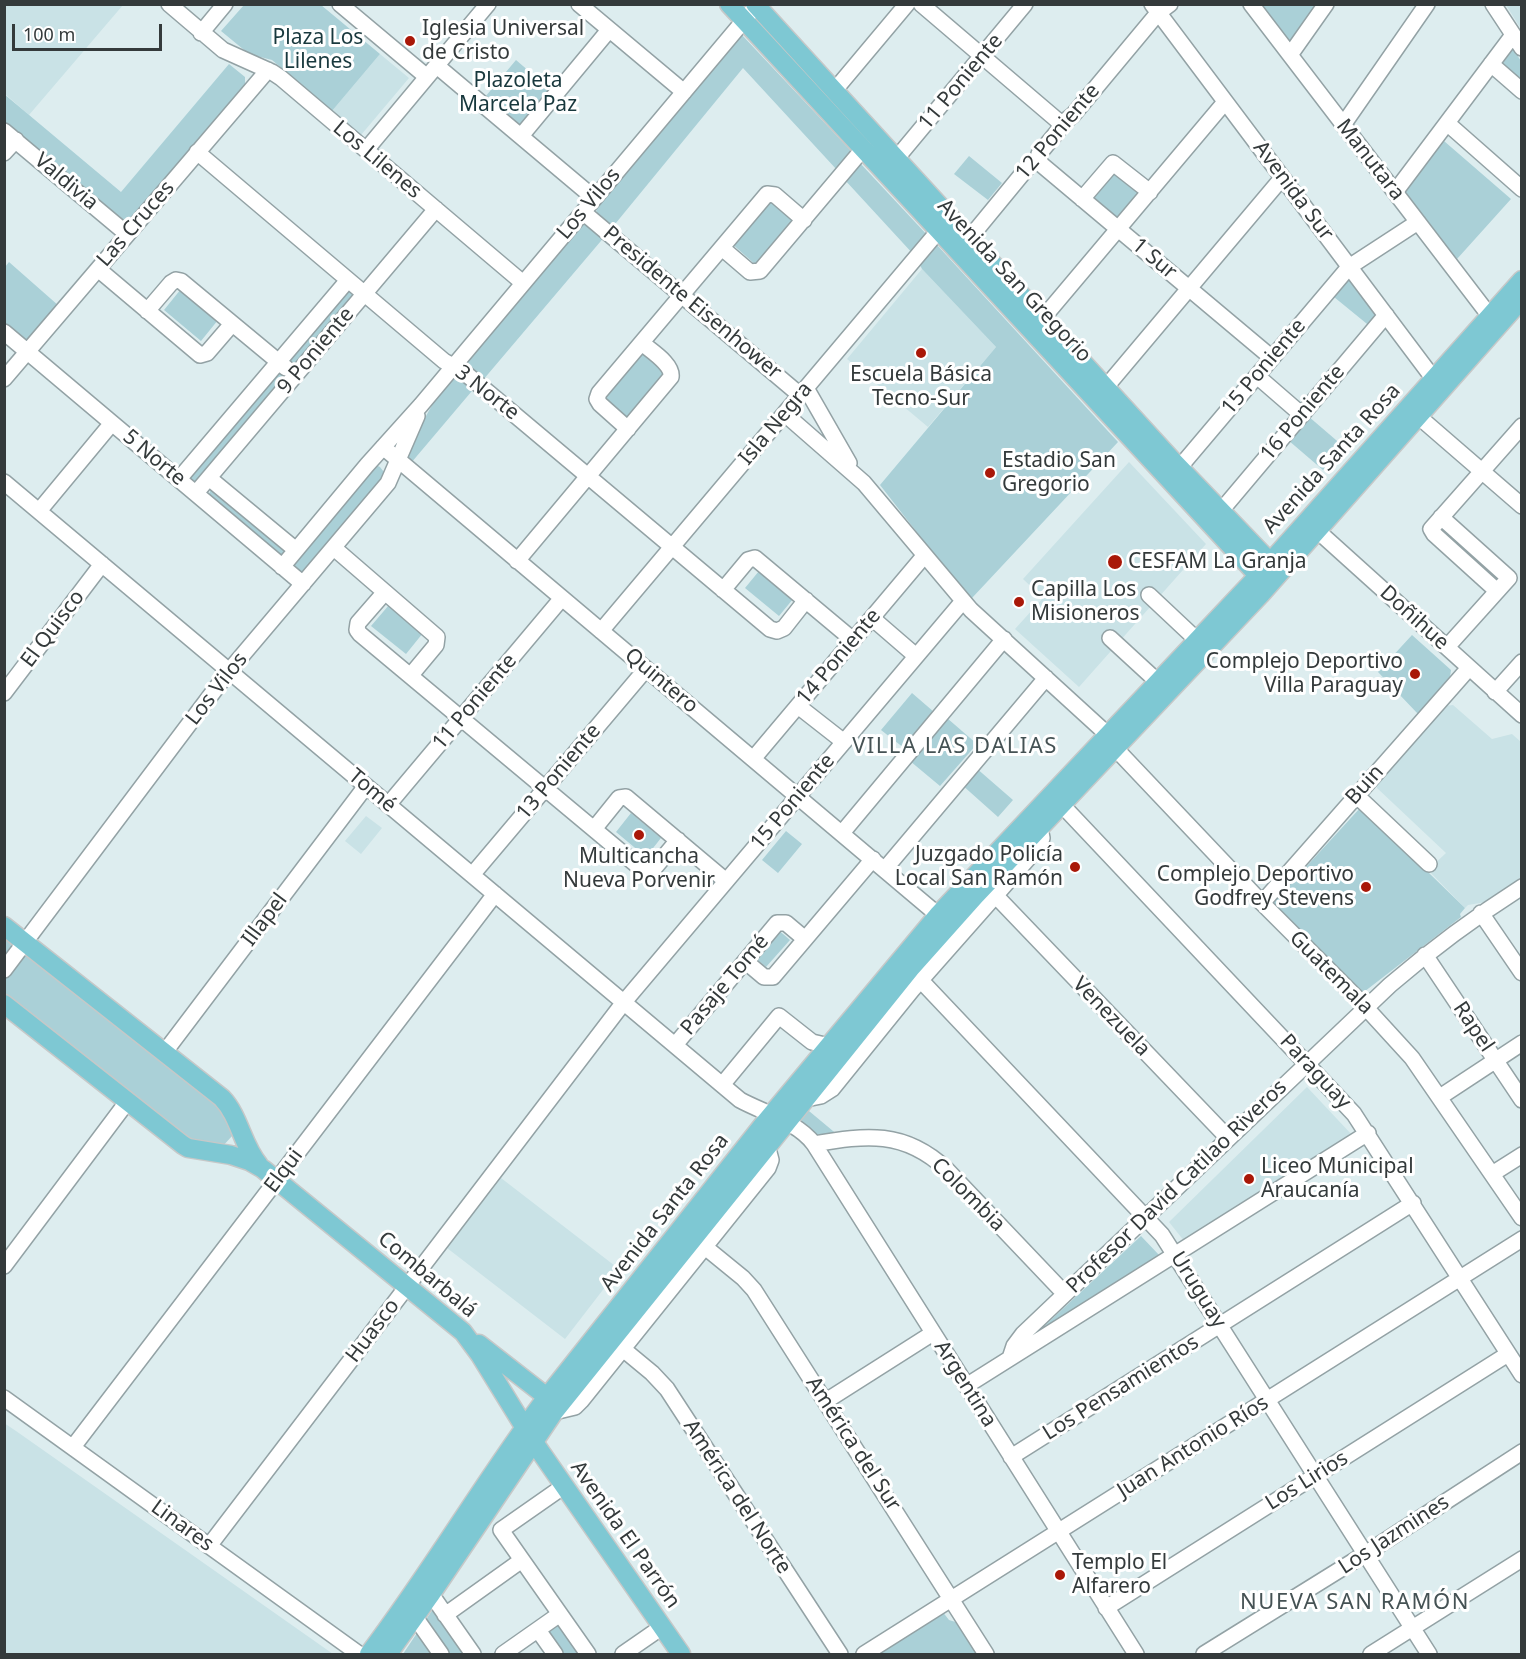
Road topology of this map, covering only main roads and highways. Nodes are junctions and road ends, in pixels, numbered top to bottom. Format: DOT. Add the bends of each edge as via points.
graph roads {
  1 [pos="729,4"];
  2 [pos="753,9"];
  3 [pos="1521,280"];
  4 [pos="1521,299"];
  5 [pos="1312,526"];
  6 [pos="1268,576"];
  7 [pos="1112,742"];
  8 [pos="1032,825"];
  9 [pos="4,926"];
  10 [pos="907,951"];
  11 [pos="915,975"];
  12 [pos="4,1004"];
  13 [pos="239,1129"];
  14 [pos="772,1129"];
  15 [pos="221,1154"];
  16 [pos="270,1174"];
  17 [pos="463,1332"];
  18 [pos="527,1381"];
  19 [pos="505,1395"];
  20 [pos="551,1404"];
  21 [pos="529,1434"];
  22 [pos="369,1654"];
  23 [pos="388,1654"];
  24 [pos="681,1654"];
  1 -- 2 [label="main road, Avenida San Gregorio"];
  2 -- 6 [label="main road, Avenida San Gregorio" via="834,91 1220,512"];
  2 -- 6 [label="main road, Avenida San Gregorio" via="863,149"];
  3 -- 5 [label="main road, Avenida Santa Rosa" via="1433,378"];
  4 -- 5 [label="main road, Avenida Santa Rosa" via="1418,416"];
  5 -- 6 [label="main road, Avenida Santa Rosa"];
  6 -- 7 [label="main road, Avenida Santa Rosa"];
  6 -- 7 [label="main road, Avenida Santa Rosa" via="1158,683"];
  7 -- 8 [label="main road, Avenida Santa Rosa"];
  7 -- 8 [label="main road, Avenida Santa Rosa" via="1062,805"];
  8 -- 10 [label="main road, Avenida Santa Rosa" via="938,915"];
  8 -- 11 [label="main road, Avenida Santa Rosa" via="953,920"];
  9 -- 13 [label="main road, Combarbalá" via="222,1098"];
  10 -- 11 [label="main road"];
  10 -- 14 [label="main road, Avenida Santa Rosa" via="819,1049"];
  11 -- 14 [label="main road, Avenida Santa Rosa" via="806,1099"];
  12 -- 15 [label="main road, Combarbalá" via="188,1148"];
  13 -- 15 [label="main road" via="233,1145"];
  13 -- 16 [label="main road, Combarbalá" via="248,1149"];
  14 -- 20 [label="main road, Avenida Santa Rosa"];
  15 -- 16 [label="main road, Combarbalá" via="242,1158"];
  16 -- 17 [label="main road, Combarbalá"];
  17 -- 18 [label="main road"];
  17 -- 19 [label="main road, Combarbalá"];
  18 -- 19 [label="main road"];
  18 -- 20 [label="main road"];
  19 -- 21 [label="main road, Combarbalá"];
  20 -- 21 [label="main road, Avenida Santa Rosa"];
  21 -- 22 [label="main road, Avenida Santa Rosa"];
  21 -- 23 [label="main road, Avenida Santa Rosa" via="431,1594"];
  21 -- 24 [label="main road, Avenida El Parrón"];
}
